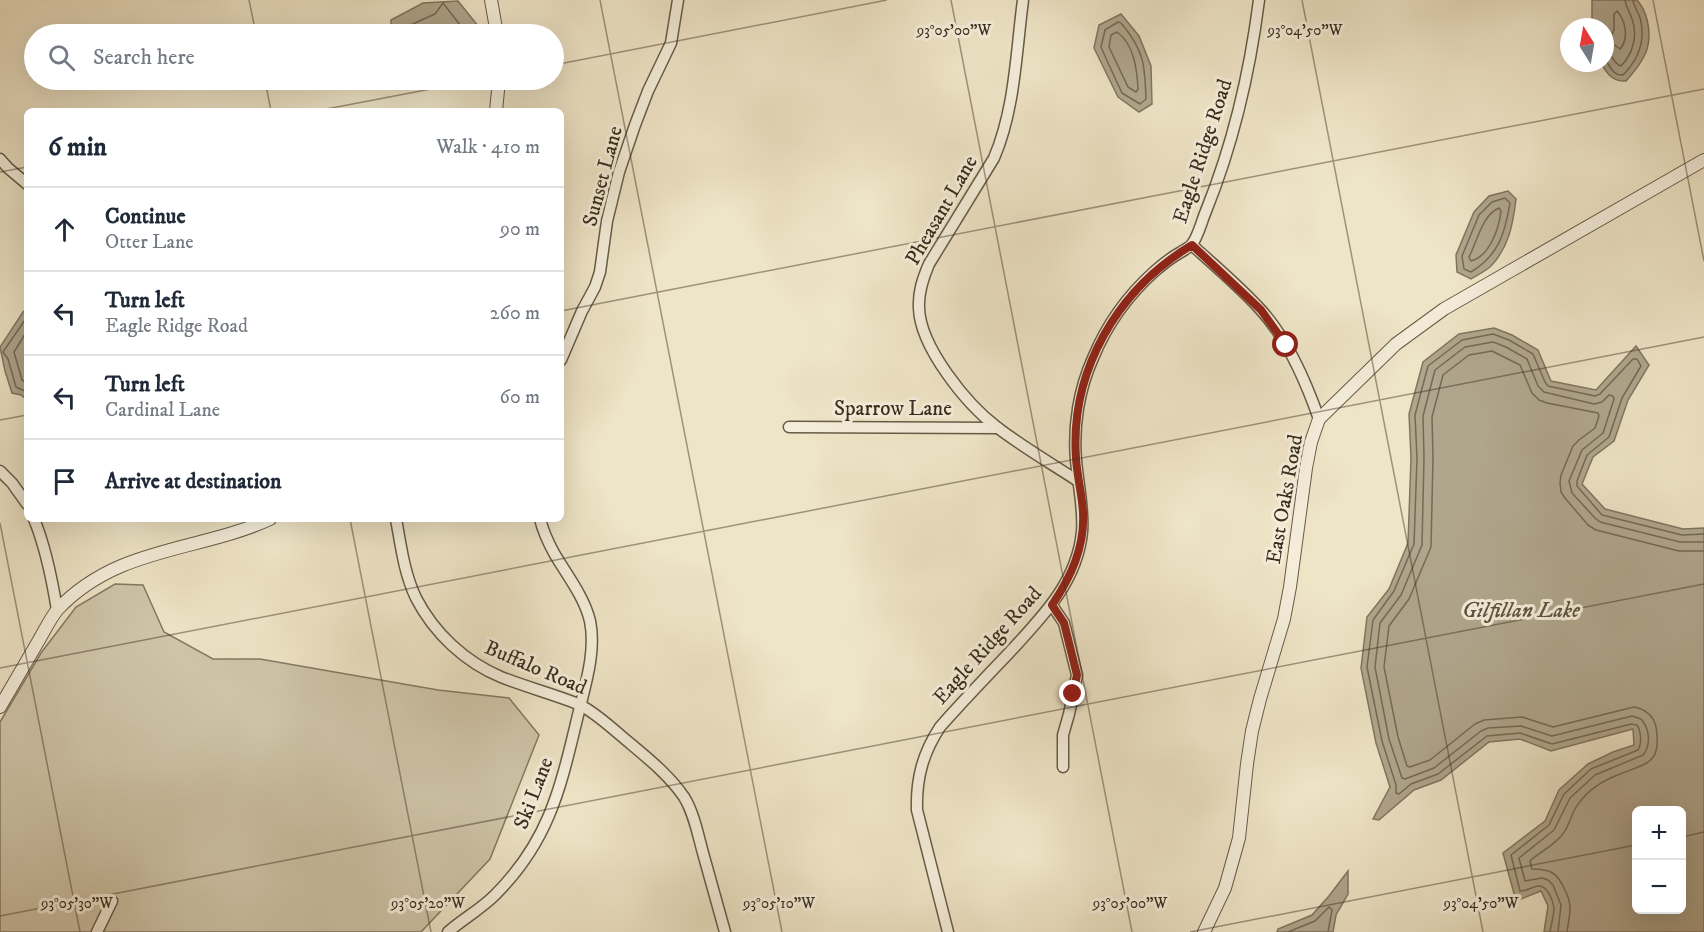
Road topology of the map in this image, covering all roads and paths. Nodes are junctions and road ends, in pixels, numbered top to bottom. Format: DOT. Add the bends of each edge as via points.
graph roads {
  1 [pos="491,0"];
  2 [pos="678,0"];
  3 [pos="1023,0"];
  4 [pos="1259,0"];
  5 [pos="495,24"];
  6 [pos="499,90"];
  7 [pos="496,108"];
  8 [pos="0,159"];
  9 [pos="1704,160"];
  10 [pos="24,181"];
  11 [pos="1192,245"];
  12 [pos="564,353"];
  13 [pos="1319,419"];
  14 [pos="789,427"];
  15 [pos="998,428"];
  16 [pos="0,471"];
  17 [pos="1078,481"];
  18 [pos="24,500"];
  19 [pos="35,522"];
  20 [pos="262,522"];
  21 [pos="397,522"];
  22 [pos="541,522"];
  23 [pos="1052,605"];
  24 [pos="57,610"];
  25 [pos="580,705"];
  26 [pos="0,707"];
  27 [pos="1063,767"];
  28 [pos="112,902"];
  29 [pos="97,932"];
  30 [pos="448,932"];
  31 [pos="725,932"];
  32 [pos="948,932"];
  33 [pos="1204,932"];
  1 -- 5 [label="street"];
  2 -- 12 [label="street, Sunset Lane" via="671,43 619,172 600,272"];
  3 -- 15 [label="street, Pheasant Lane" via="1002,140 929,264 919,308 932,351 971,403"];
  4 -- 11 [label="street, Eagle Ridge Road" via="1238,109"];
  6 -- 7 [label="street"];
  8 -- 10 [label="street"];
  9 -- 13 [label="street, East Oaks Road" via="1444,309 1396,345"];
  11 -- 13 [label="street" via="1261,310 1286,345"];
  11 -- 17 [label="street, Eagle Ridge Road" via="1139,286 1100,341 1078,410"];
  13 -- 33 [label="street, East Oaks Road" via="1306,468 1284,619 1252,731 1239,838 1225,888"];
  14 -- 15 [label="street, Sparrow Lane"];
  15 -- 17 [label="street, Pheasant Lane"];
  16 -- 18 [label="street"];
  17 -- 23 [label="street, Eagle Ridge Road" via="1083,514 1079,551 1065,586"];
  19 -- 24 [label="street"];
  20 -- 24 [label="street" via="127,563 88,585"];
  21 -- 25 [label="street, Buffalo Road" via="403,559 416,597 453,646 501,677"];
  22 -- 25 [label="street" via="589,619 590,658"];
  23 -- 27 [label="street" via="1064,623 1077,675 1063,735"];
  23 -- 32 [label="street, Eagle Ridge Road" via="940,727 924,757 917,810"];
  24 -- 26 [label="street"];
  25 -- 30 [label="street, Ski Lane" via="561,787 540,835 493,897"];
  25 -- 31 [label="street, Buffalo Road" via="658,767 684,798 695,823"];
  28 -- 29 [label="street"];
}
